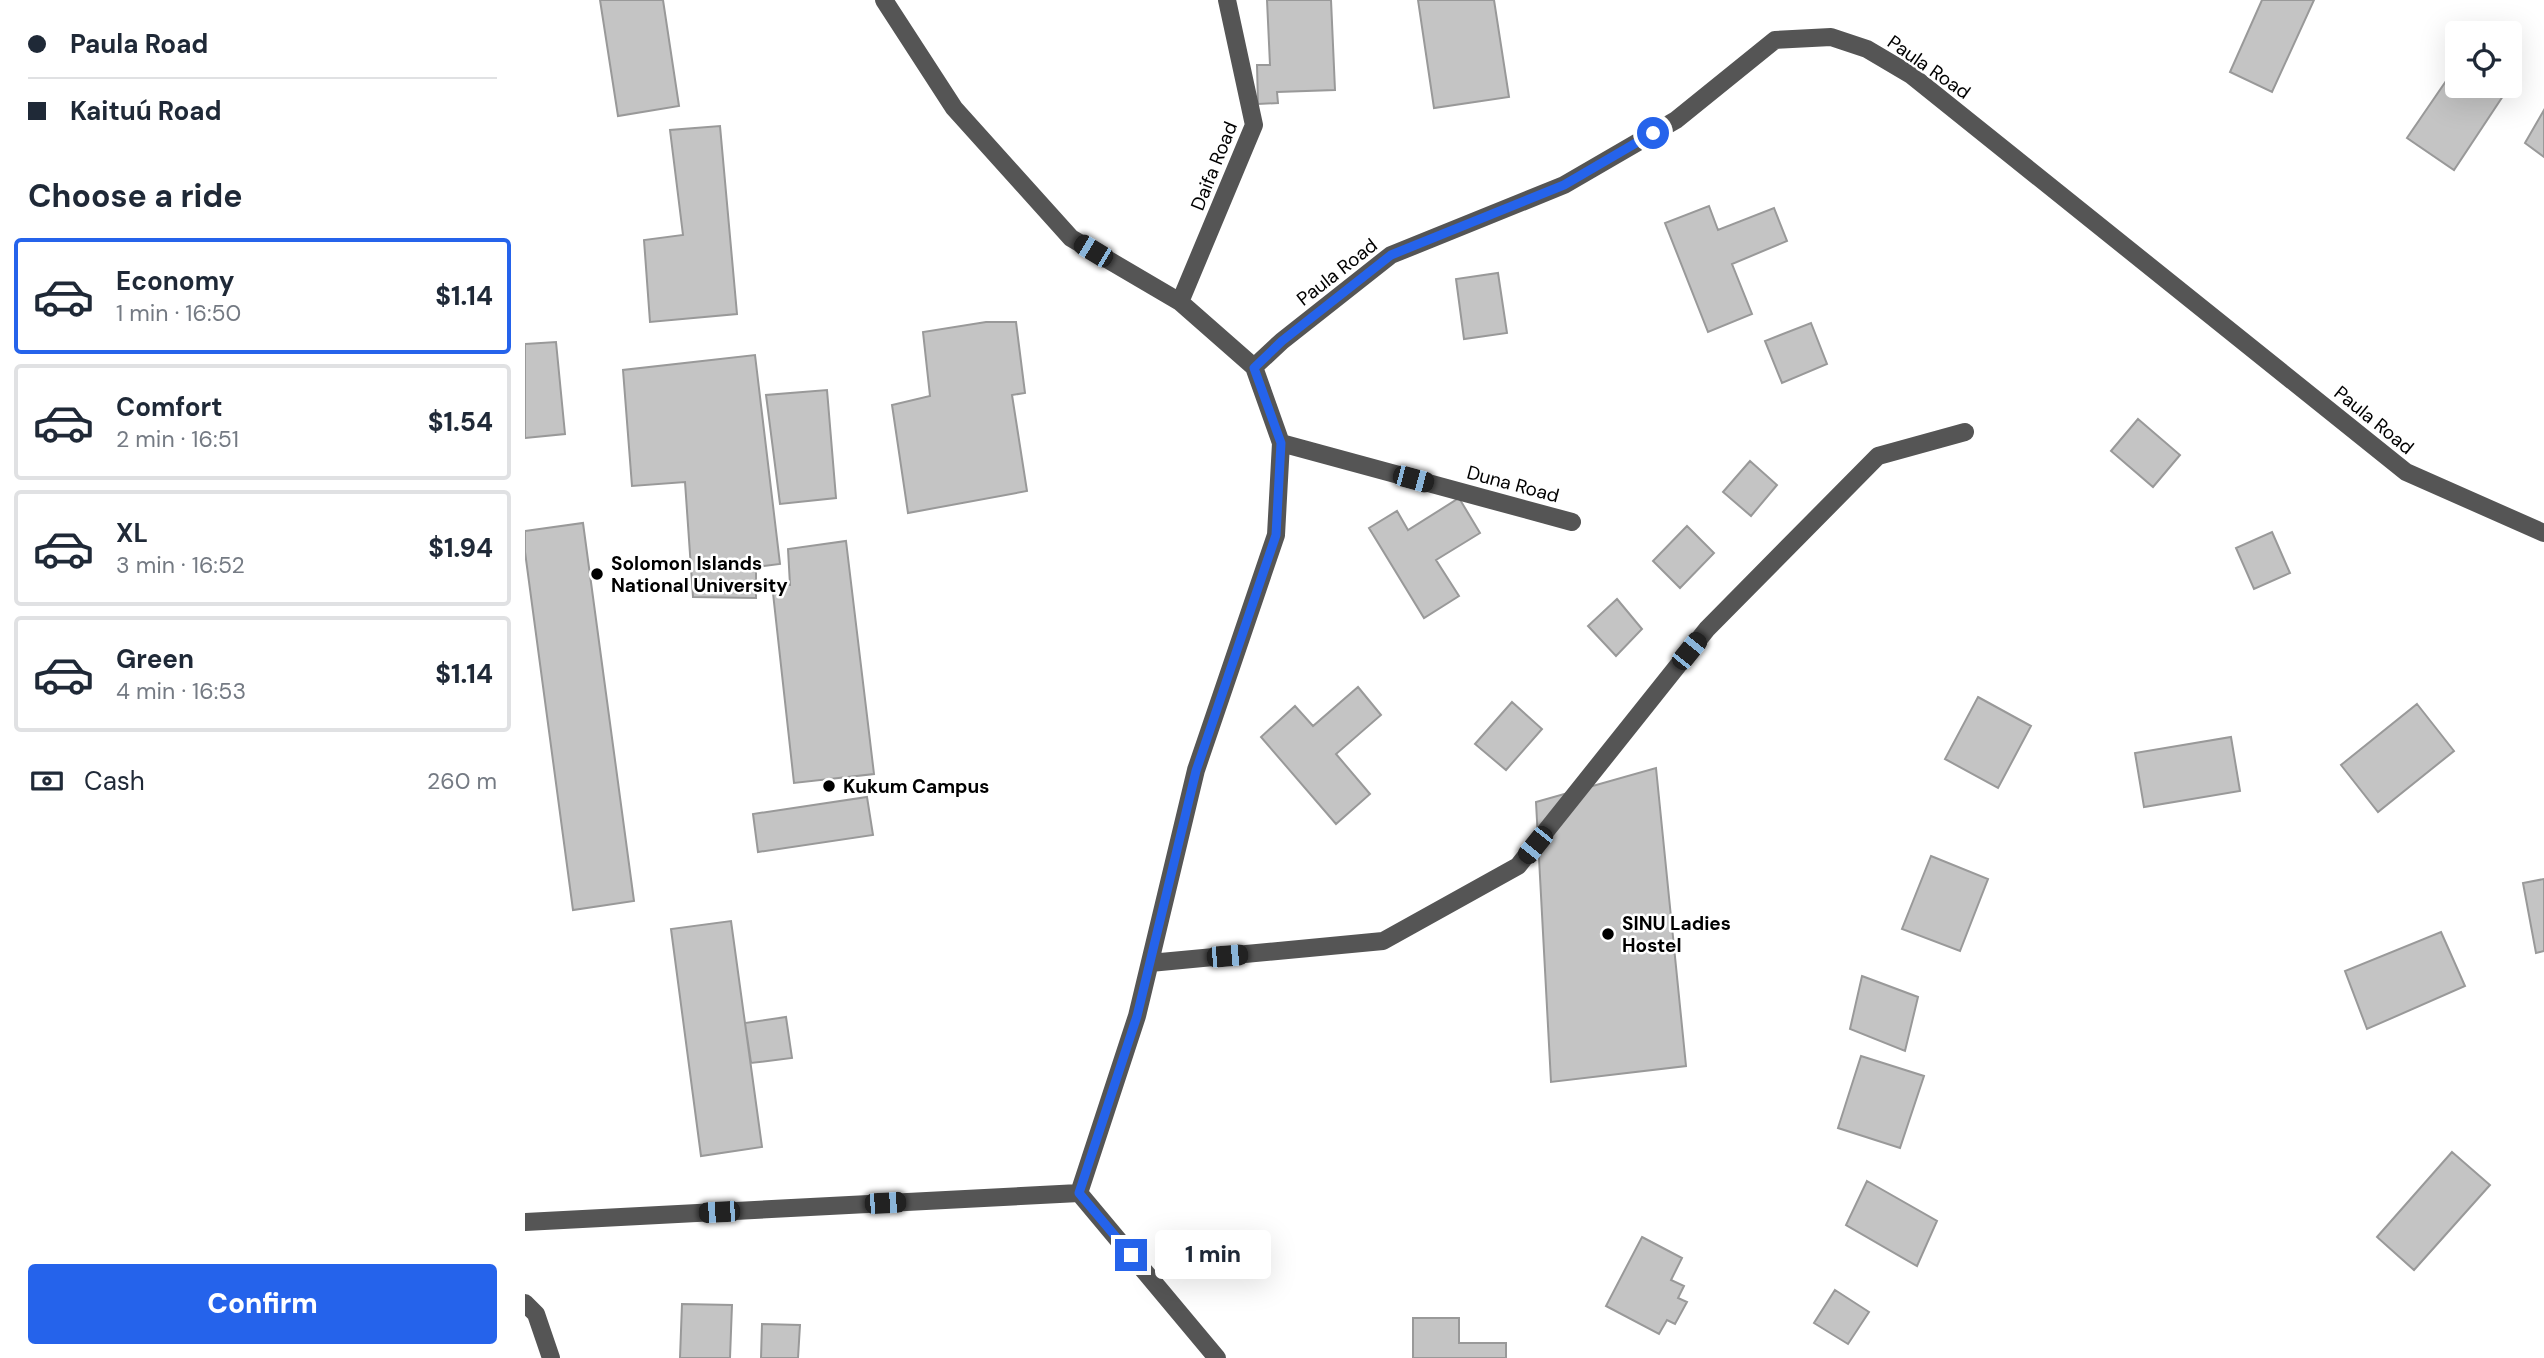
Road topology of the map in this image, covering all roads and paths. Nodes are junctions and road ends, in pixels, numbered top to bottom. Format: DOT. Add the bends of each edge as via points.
graph roads {
  1 [pos="884,0"];
  2 [pos="1227,0"];
  3 [pos="1180,302"];
  4 [pos="1254,368"];
  5 [pos="1965,432"];
  6 [pos="1281,443"];
  7 [pos="1572,522"];
  8 [pos="2544,533"];
  9 [pos="1150,963"];
  10 [pos="1079,1193"];
  11 [pos="525,1222"];
  12 [pos="525,1303"];
  13 [pos="551,1358"];
  14 [pos="1217,1358"];
  1 -- 3 [label="street" via="954,108 1071,238"];
  2 -- 3 [label="street, Daifa Road" via="1254,125"];
  3 -- 4 [label="street"];
  4 -- 6 [label="street"];
  4 -- 8 [label="street, Paula Road" via="1391,255 1564,185 1676,120 1775,40 1831,37 1867,50 1911,75 2406,472"];
  5 -- 9 [label="street" via="1878,456 1707,629 1518,866 1383,941"];
  6 -- 7 [label="street, Duna Road"];
  6 -- 9 [label="street" via="1276,535 1196,771"];
  9 -- 10 [label="street"];
  10 -- 11 [label="street"];
  10 -- 14 [label="street"];
  12 -- 13 [label="street" via="535,1314"];
}
